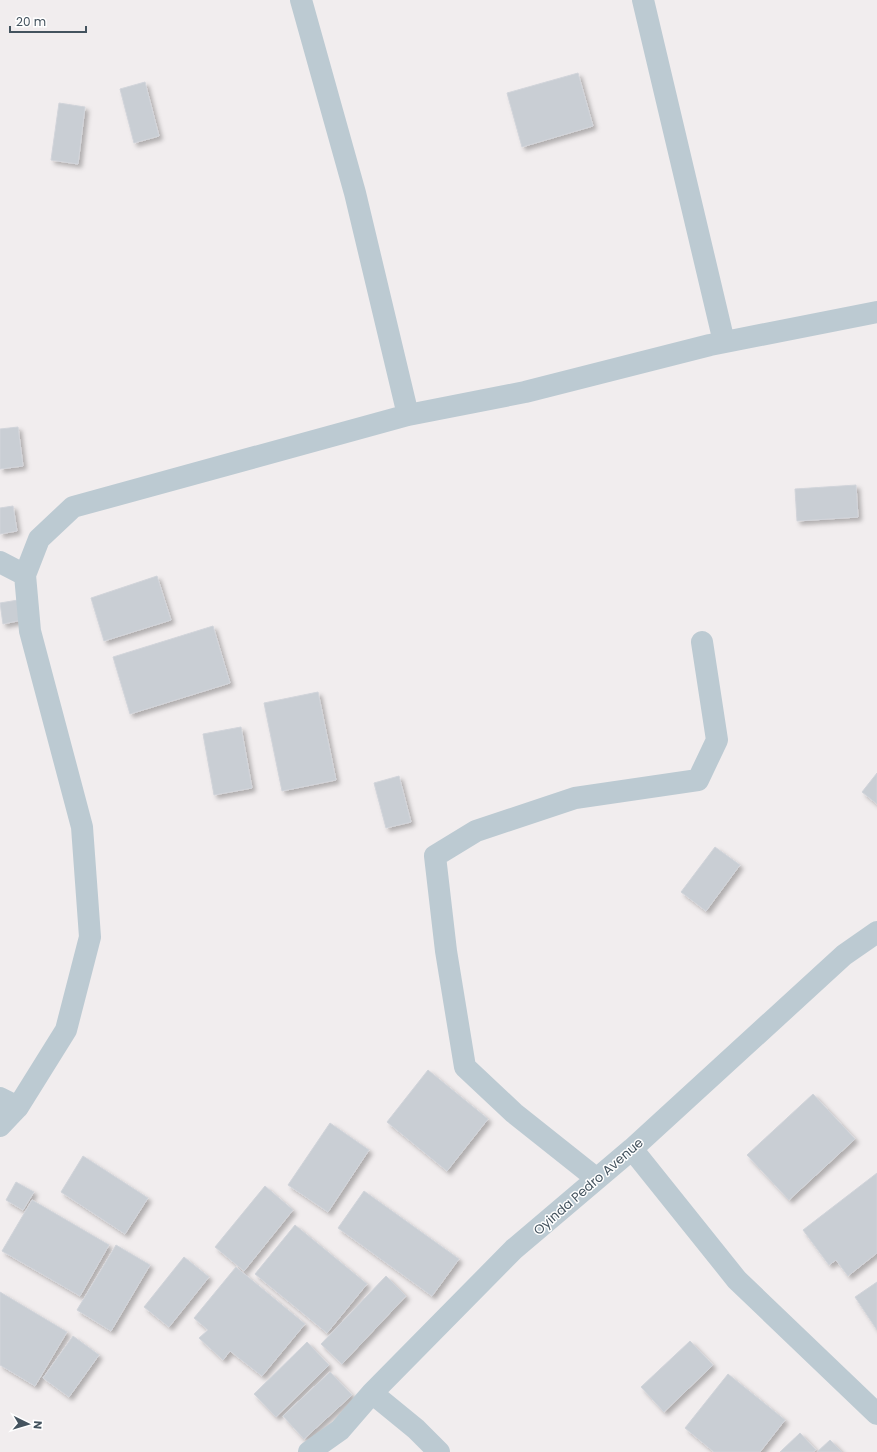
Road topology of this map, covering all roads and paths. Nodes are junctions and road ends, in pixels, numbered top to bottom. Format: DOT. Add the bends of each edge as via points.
graph roads {
  1 [pos="301,0"];
  2 [pos="643,0"];
  3 [pos="877,312"];
  4 [pos="724,342"];
  5 [pos="408,415"];
  6 [pos="0,562"];
  7 [pos="25,575"];
  8 [pos="702,642"];
  9 [pos="877,932"];
  10 [pos="9,1103"];
  11 [pos="0,1126"];
  12 [pos="632,1149"];
  13 [pos="597,1179"];
  14 [pos="372,1393"];
  15 [pos="877,1414"];
  16 [pos="309,1452"];
  17 [pos="439,1452"];
  1 -- 5 [label="street" via="355,193"];
  2 -- 4 [label="street"];
  3 -- 4 [label="street"];
  4 -- 5 [label="street" via="525,392"];
  5 -- 7 [label="street" via="73,507 39,539"];
  6 -- 7 [label="street"];
  7 -- 10 [label="street" via="30,631 82,827 90,937 66,1030"];
  8 -- 13 [label="street" via="717,740 698,780 575,798 476,831 435,856 446,951 465,1066 514,1113"];
  9 -- 12 [label="street, Oyinda Pedro Avenue" via="844,955"];
  10 -- 11 [label="street"];
  12 -- 13 [label="street, Oyinda Pedro Avenue"];
  12 -- 15 [label="street" via="737,1280"];
  13 -- 14 [label="street, Oyinda Pedro Avenue" via="514,1249"];
  14 -- 16 [label="street, Oyinda Pedro Avenue" via="340,1430"];
  14 -- 17 [label="street"];
}
